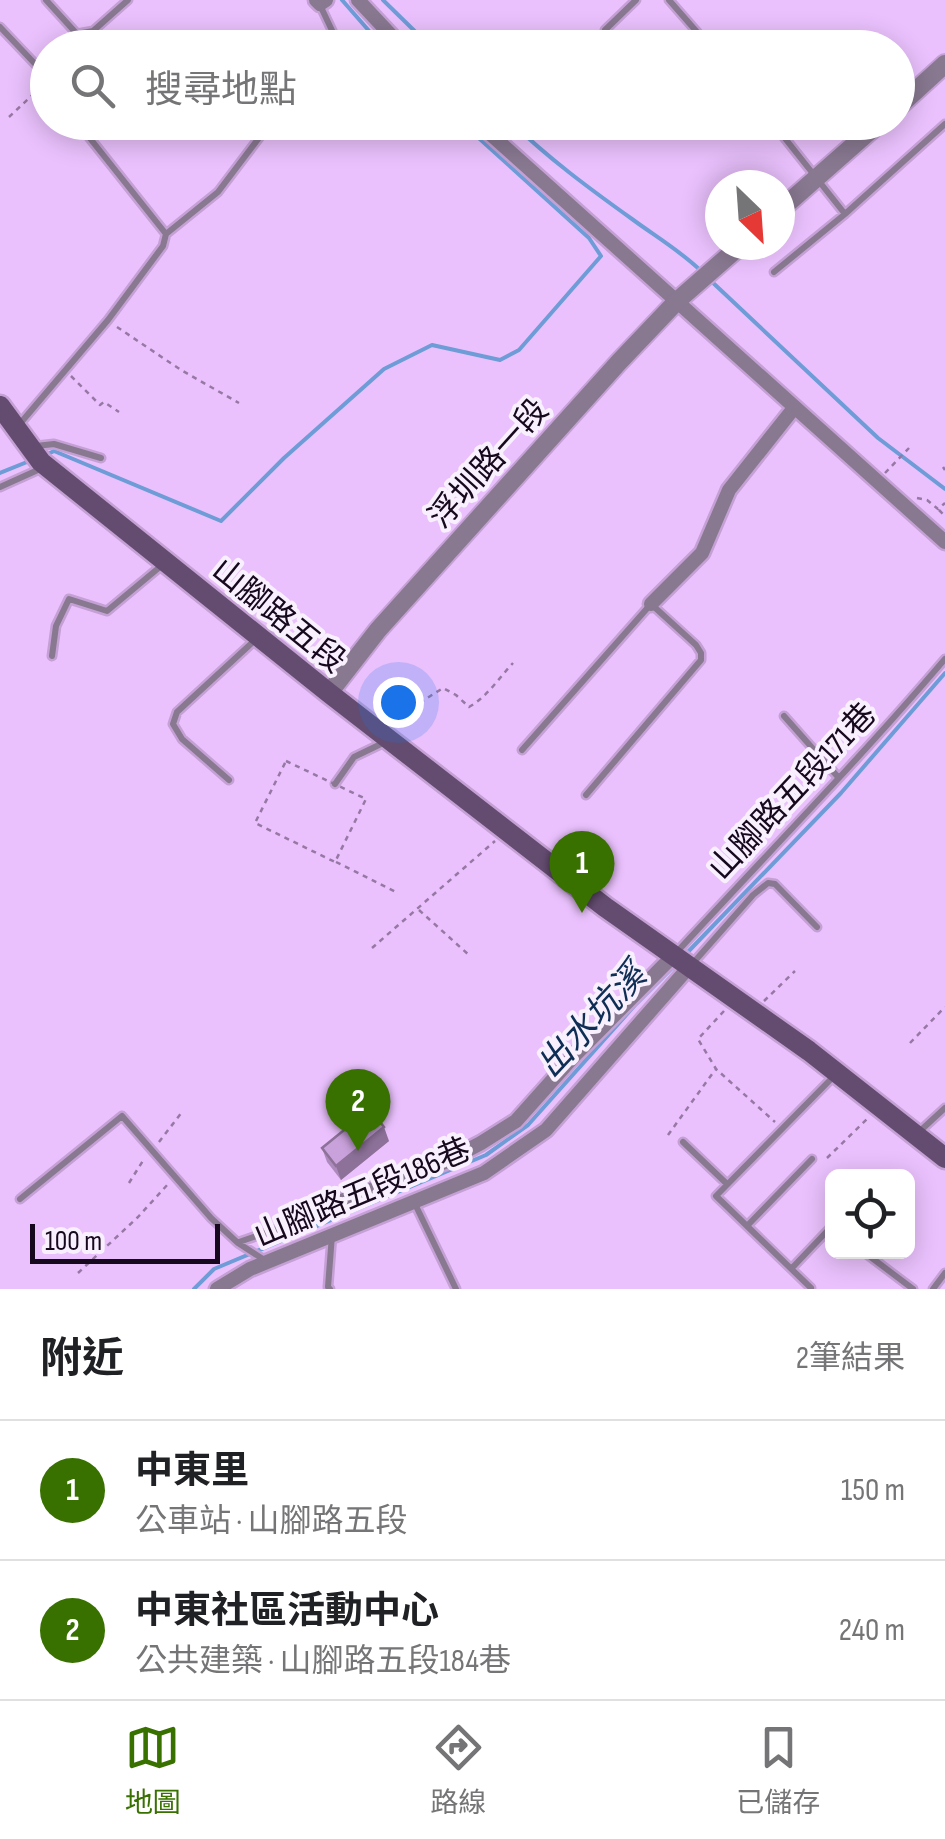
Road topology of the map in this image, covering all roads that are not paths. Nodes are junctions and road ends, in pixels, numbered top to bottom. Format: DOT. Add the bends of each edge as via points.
graph roads {
  1 [pos="46,0"];
  2 [pos="128,0"];
  3 [pos="358,0"];
  4 [pos="636,0"];
  5 [pos="669,0"];
  6 [pos="321,1"];
  7 [pos="0,28"];
  8 [pos="74,30"];
  9 [pos="93,30"];
  10 [pos="333,30"];
  11 [pos="386,30"];
  12 [pos="605,30"];
  13 [pos="695,30"];
  14 [pos="30,59"];
  15 [pos="945,64"];
  16 [pos="915,91"];
  17 [pos="945,124"];
  18 [pos="91,140"];
  19 [pos="257,140"];
  20 [pos="497,140"];
  21 [pos="786,140"];
  22 [pos="859,140"];
  23 [pos="816,177"];
  24 [pos="795,196"];
  25 [pos="845,214"];
  26 [pos="166,234"];
  27 [pos="724,260"];
  28 [pos="774,272"];
  29 [pos="678,301"];
  30 [pos="0,406"];
  31 [pos="794,408"];
  32 [pos="16,428"];
  33 [pos="39,458"];
  34 [pos="100,458"];
  35 [pos="0,487"];
  36 [pos="944,541"];
  37 [pos="166,562"];
  38 [pos="652,604"];
  39 [pos="259,636"];
  40 [pos="52,656"];
  41 [pos="945,659"];
  42 [pos="329,693"];
  43 [pos="784,716"];
  44 [pos="388,740"];
  45 [pos="522,750"];
  46 [pos="838,776"];
  47 [pos="230,780"];
  48 [pos="335,784"];
  49 [pos="586,795"];
  50 [pos="817,927"];
  51 [pos="682,961"];
  52 [pos="837,1073"];
  53 [pos="945,1108"];
  54 [pos="916,1135"];
  55 [pos="683,1142"];
  56 [pos="945,1158"];
  57 [pos="812,1159"];
  58 [pos="727,1184"];
  59 [pos="20,1199"];
  60 [pos="414,1201"];
  61 [pos="320,1210"];
  62 [pos="747,1226"];
  63 [pos="825,1233"];
  64 [pos="332,1234"];
  65 [pos="238,1243"];
  66 [pos="873,1259"];
  67 [pos="267,1262"];
  68 [pos="791,1268"];
  69 [pos="945,1272"];
  70 [pos="812,1288"];
  71 [pos="218,1289"];
  72 [pos="330,1289"];
  73 [pos="456,1289"];
  74 [pos="913,1289"];
  75 [pos="933,1289"];
  1 -- 8 [label="lane"];
  2 -- 9 [label="lane"];
  3 -- 11 [label="street"];
  4 -- 12 [label="lane"];
  5 -- 13 [label="lane"];
  6 -- 10 [label="lane"];
  7 -- 14 [label="lane"];
  15 -- 16 [label="street"];
  17 -- 25 [label="lane"];
  18 -- 26 [label="lane"];
  19 -- 26 [label="lane" via="218,192"];
  20 -- 29 [label="street"];
  21 -- 23 [label="lane"];
  22 -- 23 [label="street"];
  23 -- 24 [label="street"];
  23 -- 25 [label="lane"];
  25 -- 28 [label="lane"];
  26 -- 32 [label="lane" via="108,320"];
  27 -- 29 [label="street, 浮圳路一段"];
  29 -- 31 [label="street"];
  29 -- 42 [label="street, 浮圳路一段" via="378,630"];
  30 -- 32 [label="main road, 山腳路五段"];
  31 -- 36 [label="street"];
  31 -- 38 [label="street" via="729,490 702,554"];
  32 -- 33 [label="main road, 山腳路五段"];
  33 -- 34 [label="lane" via="54,444"];
  33 -- 35 [label="lane"];
  33 -- 37 [label="main road, 山腳路五段"];
  37 -- 39 [label="main road, 山腳路五段"];
  37 -- 40 [label="lane" via="107,611 68,598"];
  38 -- 45 [label="lane"];
  38 -- 49 [label="lane" via="696,645 701,660"];
  39 -- 42 [label="main road, 山腳路五段"];
  39 -- 47 [label="lane" via="176,712 182,738"];
  41 -- 46 [label="lane, 山腳路五段171巷"];
  42 -- 44 [label="main road, 山腳路五段"];
  43 -- 46 [label="lane"];
  44 -- 48 [label="lane" via="354,757"];
  44 -- 51 [label="main road, 山腳路五段"];
  46 -- 51 [label="lane, 山腳路五段171巷"];
  50 -- 51 [label="lane" via="768,883"];
  51 -- 52 [label="main road, 山腳路五段"];
  51 -- 60 [label="street, 山腳路五段186巷" via="546,1130 484,1172"];
  51 -- 61 [label="street" via="574,1056 516,1121 445,1162"];
  52 -- 54 [label="main road, 山腳路五段"];
  52 -- 58 [label="lane"];
  53 -- 54 [label="lane"];
  54 -- 56 [label="main road, 山腳路五段"];
  55 -- 58 [label="lane"];
  57 -- 62 [label="lane"];
  58 -- 62 [label="lane" via="716,1196"];
  59 -- 65 [label="lane" via="122,1116"];
  60 -- 64 [label="street, 山腳路五段186巷"];
  60 -- 73 [label="lane"];
  61 -- 65 [label="lane"];
  62 -- 68 [label="lane"];
  63 -- 68 [label="lane"];
  64 -- 67 [label="street, 山腳路五段186巷"];
  64 -- 72 [label="lane"];
  65 -- 67 [label="lane"];
  66 -- 74 [label="lane"];
  67 -- 71 [label="street, 山腳路五段186巷"];
  68 -- 70 [label="lane"];
  69 -- 75 [label="lane"];
}
